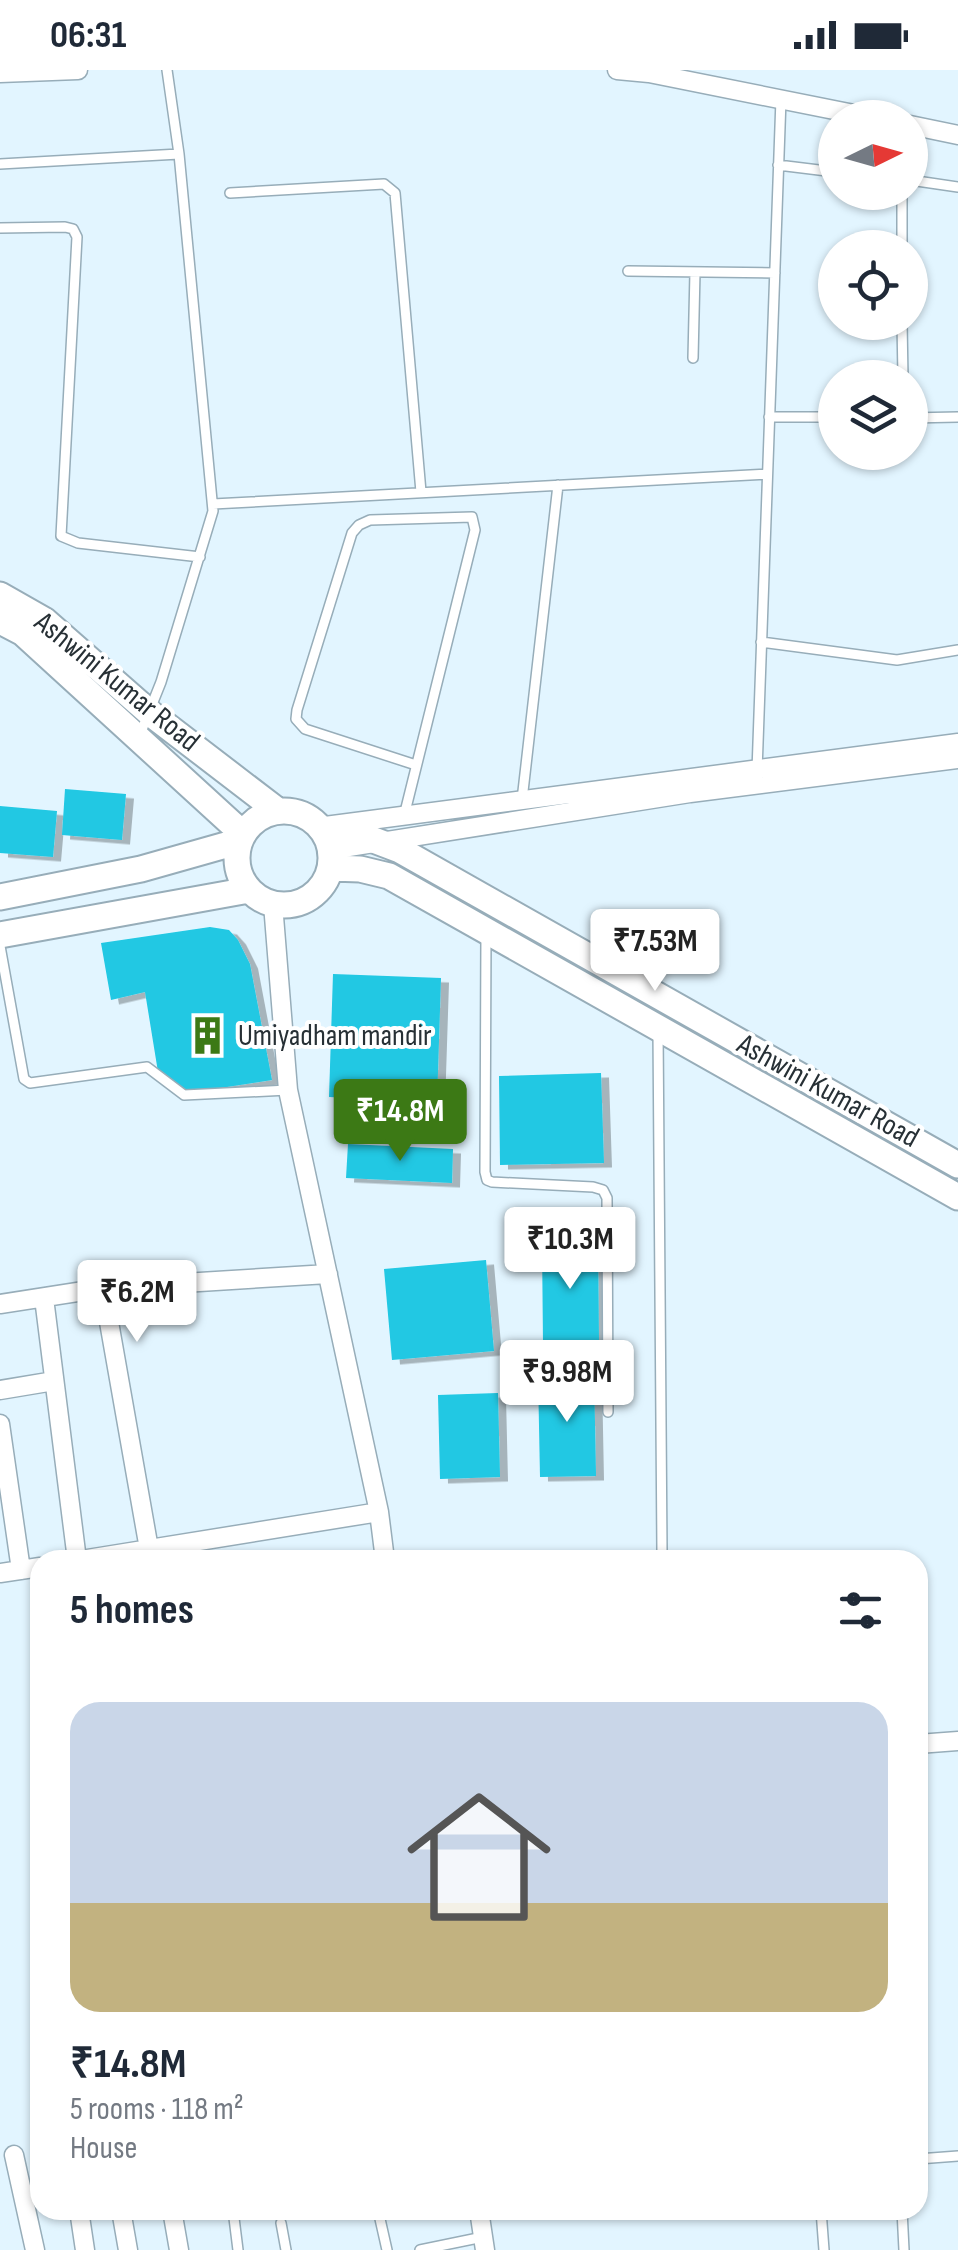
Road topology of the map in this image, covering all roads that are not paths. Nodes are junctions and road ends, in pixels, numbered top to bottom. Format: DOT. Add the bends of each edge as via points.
graph roads {
  1 [pos="78,70"];
  2 [pos="167,70"];
  3 [pos="617,70"];
  4 [pos="0,73"];
  5 [pos="780,99"];
  6 [pos="818,107"];
  7 [pos="928,129"];
  8 [pos="958,135"];
  9 [pos="180,154"];
  10 [pos="0,164"];
  11 [pos="778,165"];
  12 [pos="818,170"];
  13 [pos="928,183"];
  14 [pos="958,187"];
  15 [pos="230,192"];
  16 [pos="0,228"];
  17 [pos="628,271"];
  18 [pos="695,272"];
  19 [pos="774,273"];
  20 [pos="693,358"];
  21 [pos="769,417"];
  22 [pos="958,417"];
  23 [pos="818,418"];
  24 [pos="928,418"];
  25 [pos="767,474"];
  26 [pos="558,485"];
  27 [pos="421,492"];
  28 [pos="213,504"];
  29 [pos="200,557"];
  30 [pos="0,596"];
  31 [pos="0,621"];
  32 [pos="762,642"];
  33 [pos="958,650"];
  34 [pos="150,713"];
  35 [pos="138,738"];
  36 [pos="958,743"];
  37 [pos="958,759"];
  38 [pos="416,765"];
  39 [pos="756,776"];
  40 [pos="522,800"];
  41 [pos="278,810"];
  42 [pos="404,816"];
  43 [pos="241,838"];
  44 [pos="376,841"];
  45 [pos="326,844"];
  46 [pos="249,890"];
  47 [pos="0,897"];
  48 [pos="274,904"];
  49 [pos="486,930"];
  50 [pos="0,935"];
  51 [pos="0,946"];
  52 [pos="658,1027"];
  53 [pos="288,1090"];
  54 [pos="958,1165"];
  55 [pos="958,1197"];
  56 [pos="328,1274"];
  57 [pos="104,1288"];
  58 [pos="44,1298"];
  59 [pos="0,1304"];
  60 [pos="54,1381"];
  61 [pos="0,1390"];
  62 [pos="608,1412"];
  63 [pos="0,1424"];
  64 [pos="3,1460"];
  65 [pos="379,1512"];
  66 [pos="149,1549"];
  67 [pos="78,1550"];
  68 [pos="143,1550"];
  69 [pos="384,1550"];
  70 [pos="662,1550"];
  71 [pos="30,1564"];
  72 [pos="30,1568"];
  73 [pos="0,1573"];
  74 [pos="958,1741"];
  75 [pos="928,1743"];
  76 [pos="14,2155"];
  77 [pos="958,2156"];
  78 [pos="928,2158"];
  79 [pos="80,2220"];
  80 [pos="124,2220"];
  81 [pos="174,2220"];
  82 [pos="234,2220"];
  83 [pos="285,2220"];
  84 [pos="380,2220"];
  85 [pos="822,2220"];
  86 [pos="902,2220"];
  87 [pos="484,2243"];
  88 [pos="35,2250"];
  89 [pos="86,2250"];
  90 [pos="128,2250"];
  91 [pos="179,2250"];
  92 [pos="238,2250"];
  93 [pos="286,2250"];
  94 [pos="387,2250"];
  95 [pos="420,2250"];
  96 [pos="824,2250"];
  97 [pos="904,2250"];
  1 -- 4 [label="street"];
  2 -- 9 [label="lane"];
  3 -- 5 [label="street"];
  5 -- 6 [label="street"];
  5 -- 11 [label="lane"];
  7 -- 8 [label="street"];
  9 -- 10 [label="lane"];
  9 -- 28 [label="lane"];
  11 -- 12 [label="lane"];
  11 -- 19 [label="lane"];
  13 -- 14 [label="lane"];
  15 -- 27 [label="lane" via="384,184 395,193"];
  16 -- 29 [label="lane" via="64,227 77,237 61,536"];
  17 -- 18 [label="lane"];
  18 -- 19 [label="lane"];
  18 -- 20 [label="lane"];
  19 -- 21 [label="lane"];
  21 -- 23 [label="lane"];
  21 -- 25 [label="lane"];
  22 -- 24 [label="lane"];
  25 -- 26 [label="lane"];
  25 -- 32 [label="lane"];
  26 -- 27 [label="lane"];
  26 -- 40 [label="lane"];
  27 -- 28 [label="lane"];
  28 -- 29 [label="lane"];
  29 -- 34 [label="lane"];
  30 -- 34 [label="main road, Ashwini Kumar Road" via="44,620"];
  31 -- 35 [label="main road, Ashwini Kumar Road" via="22,632"];
  32 -- 33 [label="lane" via="898,660"];
  32 -- 39 [label="lane"];
  34 -- 35 [label="lane"];
  34 -- 41 [label="main road, Ashwini Kumar Road"];
  35 -- 43 [label="main road, Ashwini Kumar Road"];
  36 -- 39 [label="street"];
  37 -- 39 [label="street"];
  38 -- 38 [label="lane" via="475,530 472,516 358,525 297,710 304,729"];
  38 -- 42 [label="lane"];
  39 -- 40 [label="street"];
  39 -- 44 [label="street"];
  40 -- 42 [label="street"];
  41 -- 43 [label="main road" via="255,820"];
  41 -- 45 [label="main road" via="305,815"];
  42 -- 45 [label="street"];
  43 -- 46 [label="main road" via="238,867"];
  43 -- 47 [label="main road" via="141,869"];
  44 -- 45 [label="main road, Ashwini Kumar Road"];
  44 -- 54 [label="main road, Ashwini Kumar Road"];
  45 -- 48 [label="main road" via="325,882 303,902"];
  45 -- 49 [label="main road, Ashwini Kumar Road" via="360,869 389,876"];
  46 -- 48 [label="main road"];
  46 -- 50 [label="main road"];
  48 -- 53 [label="street"];
  49 -- 52 [label="main road, Ashwini Kumar Road"];
  49 -- 62 [label="lane" via="486,1180 593,1187 608,1198"];
  51 -- 53 [label="lane" via="24,1079 30,1083 147,1068 184,1095"];
  52 -- 55 [label="main road, Ashwini Kumar Road"];
  52 -- 70 [label="lane"];
  53 -- 56 [label="street"];
  56 -- 57 [label="street"];
  56 -- 65 [label="street"];
  57 -- 58 [label="street"];
  57 -- 66 [label="street"];
  58 -- 59 [label="street"];
  58 -- 60 [label="street"];
  60 -- 61 [label="street"];
  60 -- 67 [label="street"];
  63 -- 64 [label="street"];
  64 -- 71 [label="street"];
  65 -- 66 [label="street"];
  65 -- 69 [label="street"];
  66 -- 68 [label="street"];
  72 -- 73 [label="street"];
  74 -- 75 [label="street"];
  76 -- 88 [label="street"];
  77 -- 78 [label="lane"];
  79 -- 89 [label="street"];
  80 -- 90 [label="street"];
  81 -- 91 [label="street"];
  82 -- 92 [label="lane"];
  83 -- 93 [label="lane"];
  84 -- 94 [label="lane"];
  85 -- 96 [label="lane"];
  86 -- 97 [label="lane"];
  87 -- 95 [label="lane"];
}
